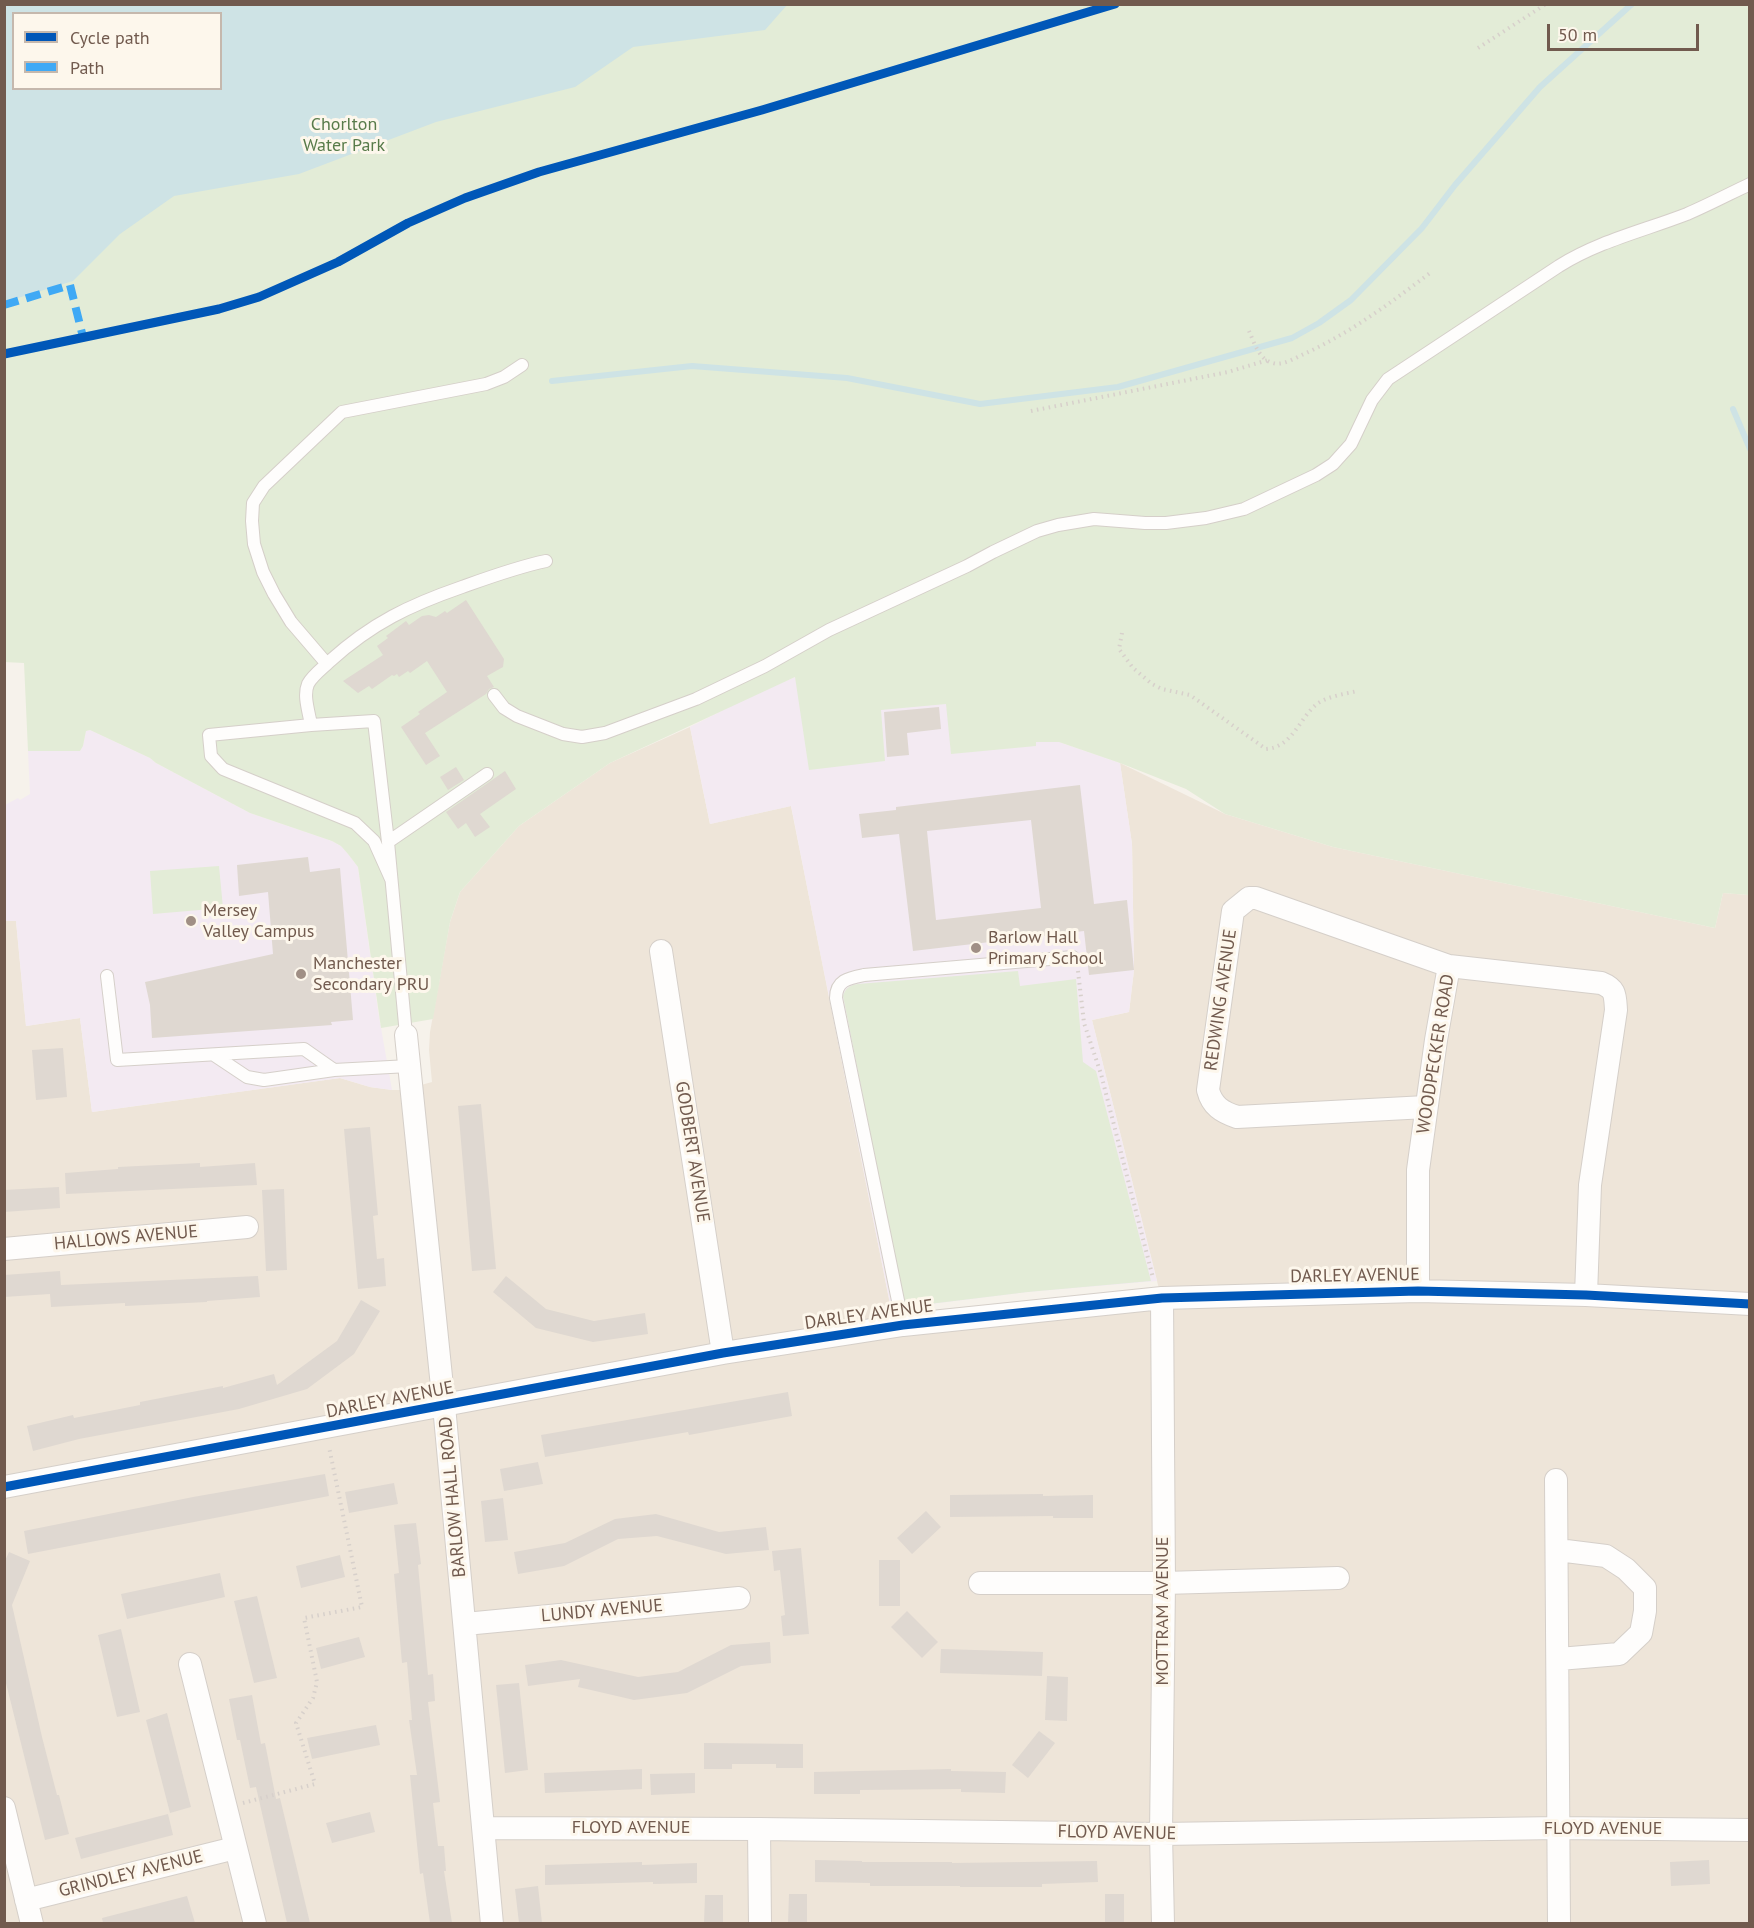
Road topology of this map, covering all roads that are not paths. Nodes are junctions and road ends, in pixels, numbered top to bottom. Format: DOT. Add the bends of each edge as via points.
graph roads {
  1 [pos="1749,184"];
  2 [pos="522,365"];
  3 [pos="546,561"];
  4 [pos="327,664"];
  5 [pos="494,695"];
  6 [pos="311,725"];
  7 [pos="487,774"];
  8 [pos="388,842"];
  9 [pos="391,879"];
  10 [pos="661,951"];
  11 [pos="1076,962"];
  12 [pos="1449,966"];
  13 [pos="107,976"];
  14 [pos="406,1035"];
  15 [pos="214,1055"];
  16 [pos="409,1066"];
  17 [pos="334,1070"];
  18 [pos="1426,1107"];
  19 [pos="247,1227"];
  20 [pos="4,1250"];
  21 [pos="1418,1291"];
  22 [pos="1586,1294"];
  23 [pos="1162,1298"];
  24 [pos="1749,1304"];
  25 [pos="903,1325"];
  26 [pos="723,1353"];
  27 [pos="444,1406"];
  28 [pos="1556,1480"];
  29 [pos="4,1487"];
  30 [pos="1558,1550"];
  31 [pos="1338,1578"];
  32 [pos="1164,1583"];
  33 [pos="980,1584"];
  34 [pos="740,1598"];
  35 [pos="465,1624"];
  36 [pos="1559,1659"];
  37 [pos="190,1664"];
  38 [pos="4,1809"];
  39 [pos="484,1828"];
  40 [pos="759,1828"];
  41 [pos="1558,1828"];
  42 [pos="1749,1830"];
  43 [pos="1161,1834"];
  44 [pos="235,1848"];
  45 [pos="26,1900"];
  46 [pos="32,1923"];
  47 [pos="255,1923"];
  48 [pos="492,1923"];
  49 [pos="760,1923"];
  50 [pos="1162,1923"];
  51 [pos="1559,1923"];
  1 -- 5 [label="lane" via="1688,213 1587,250 1559,266 1388,379 1372,400 1351,444 1333,464 1244,509 1166,523 1094,519 1037,531 829,630 696,699 605,733 582,737 563,734 517,716"];
  2 -- 4 [label="lane" via="486,384 342,412 264,486 253,503 252,521 263,572 291,622"];
  3 -- 4 [label="lane" via="435,596 388,617"];
  4 -- 6 [label="lane" via="309,682 306,695"];
  6 -- 8 [label="lane" via="374,721"];
  6 -- 9 [label="lane" via="209,735 211,756 223,769 355,823 374,841"];
  7 -- 8 [label="lane"];
  8 -- 9 [label="lane"];
  9 -- 14 [label="lane"];
  10 -- 26 [label="street, GODBERT AVENUE"];
  11 -- 25 [label="lane" via="864,975 838,985 836,998"];
  12 -- 18 [label="street, WOODPECKER ROAD"];
  12 -- 18 [label="street, REDWING AVENUE" via="1256,897 1233,911 1208,1090 1210,1100 1237,1118"];
  12 -- 22 [label="street, WOODPECKER ROAD" via="1601,983 1610,986 1615,994 1616,1010 1590,1185"];
  13 -- 15 [label="lane" via="117,1060"];
  14 -- 16 [label="street, BARLOW HALL ROAD"];
  15 -- 17 [label="lane" via="304,1049"];
  15 -- 17 [label="lane" via="247,1077 264,1080"];
  16 -- 17 [label="lane"];
  16 -- 27 [label="street, BARLOW HALL ROAD"];
  18 -- 21 [label="street, WOODPECKER ROAD" via="1418,1170"];
  19 -- 20 [label="street, HALLOWS AVENUE"];
  21 -- 22 [label="street, DARLEY AVENUE"];
  21 -- 23 [label="street, DARLEY AVENUE"];
  22 -- 24 [label="street, DARLEY AVENUE"];
  23 -- 25 [label="street, DARLEY AVENUE"];
  23 -- 32 [label="street, MOTTRAM AVENUE"];
  25 -- 26 [label="street, DARLEY AVENUE"];
  26 -- 27 [label="street, DARLEY AVENUE"];
  27 -- 29 [label="street, DARLEY AVENUE"];
  27 -- 35 [label="street, BARLOW HALL ROAD"];
  28 -- 30 [label="street"];
  30 -- 36 [label="street"];
  30 -- 36 [label="street" via="1606,1556 1645,1588 1641,1633 1619,1654"];
  31 -- 32 [label="street"];
  32 -- 33 [label="street"];
  32 -- 43 [label="street, MOTTRAM AVENUE"];
  34 -- 35 [label="street, LUNDY AVENUE"];
  35 -- 39 [label="street, BARLOW HALL ROAD"];
  36 -- 41 [label="street"];
  37 -- 44 [label="street"];
  38 -- 45 [label="street"];
  39 -- 40 [label="street, FLOYD AVENUE"];
  39 -- 48 [label="street, BARLOW HALL ROAD"];
  40 -- 43 [label="street, FLOYD AVENUE"];
  40 -- 49 [label="street"];
  41 -- 42 [label="street, FLOYD AVENUE"];
  41 -- 43 [label="street, FLOYD AVENUE"];
  41 -- 51 [label="street"];
  43 -- 50 [label="street, MOTTRAM AVENUE"];
  44 -- 45 [label="street, GRINDLEY AVENUE"];
  44 -- 47 [label="street"];
  45 -- 46 [label="street"];
}
